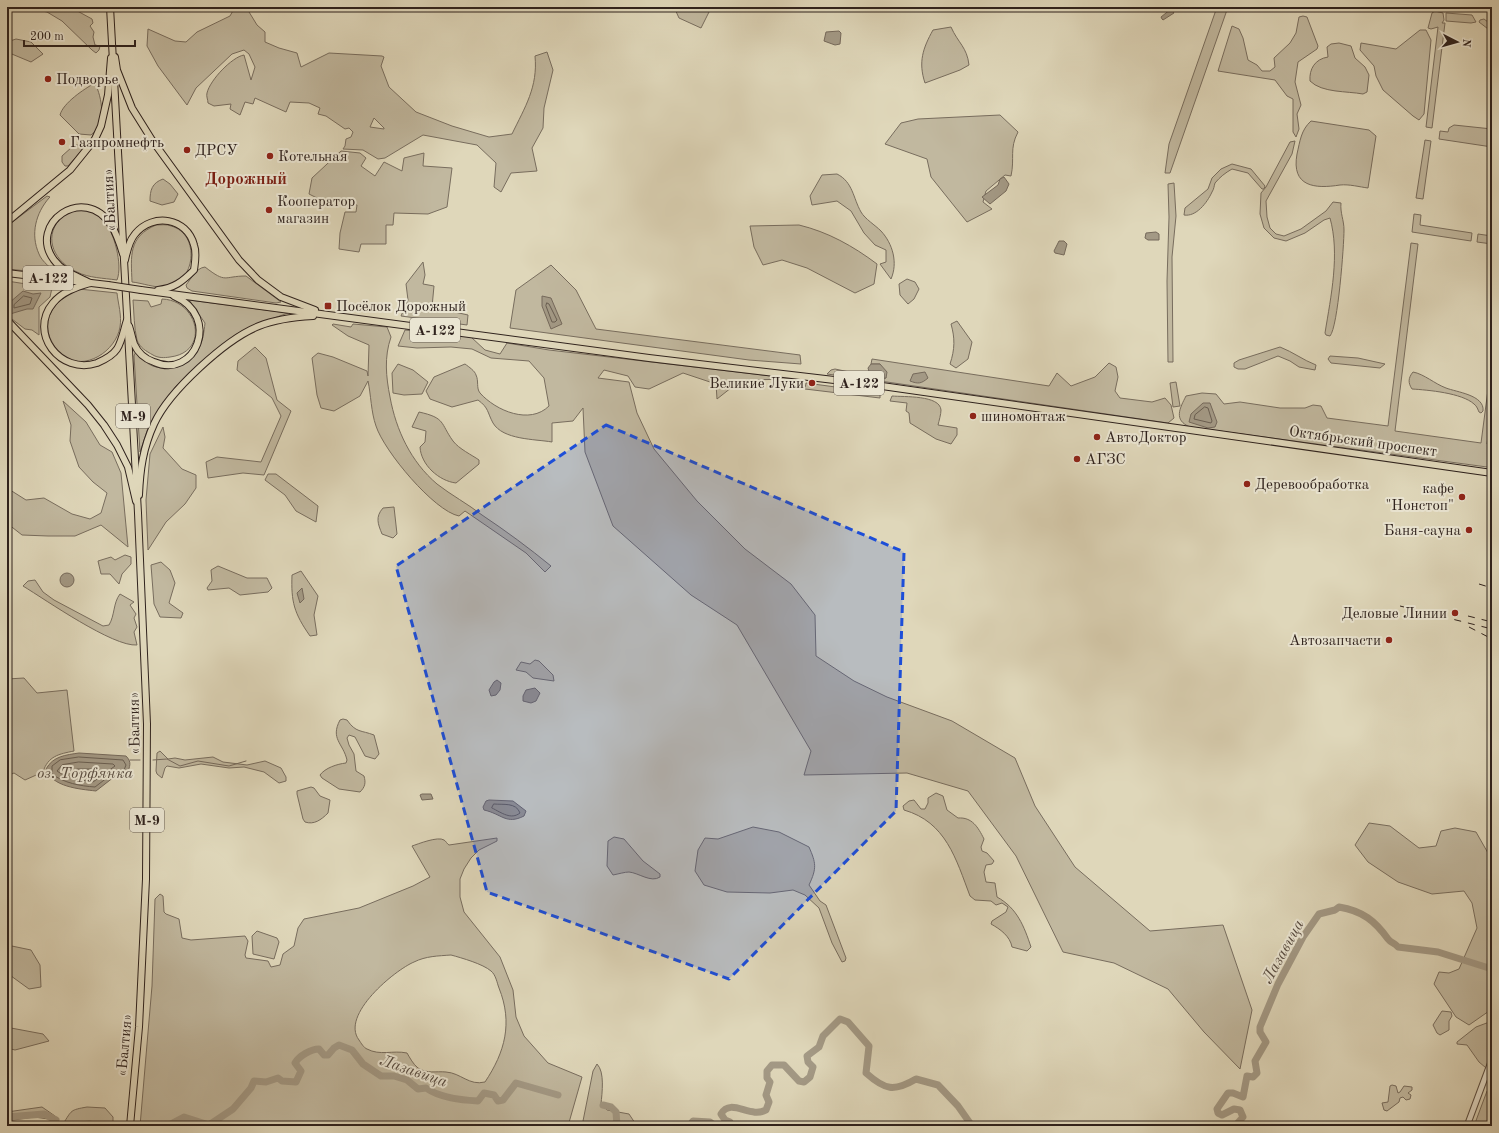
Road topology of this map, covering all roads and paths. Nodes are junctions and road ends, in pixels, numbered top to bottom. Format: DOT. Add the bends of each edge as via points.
graph roads {
  1 [pos="110,7"];
  2 [pos="112,44"];
  3 [pos="7,222"];
  4 [pos="125,261"];
  5 [pos="7,273"];
  6 [pos="90,283"];
  7 [pos="151,291"];
  8 [pos="168,294"];
  9 [pos="334,316"];
  10 [pos="127,318"];
  11 [pos="7,320"];
  12 [pos="1492,473"];
  13 [pos="138,513"];
  14 [pos="1492,1059"];
  15 [pos="130,1126"];
  16 [pos="1467,1126"];
  1 -- 2 [label="main road, М-9"];
  2 -- 3 [label="main road" via="108,94 101,126 95,139 70,170"];
  2 -- 4 [label="main road, «Балтия» / М-9"];
  2 -- 9 [label="main road" via="117,70 132,108 152,140 239,260 258,280 281,297"];
  4 -- 6 [label="main road" via="112,226 101,214 83,206 63,212 49,229 47,241 51,255 63,270"];
  4 -- 7 [label="main road" via="128,247 135,234 154,221 174,222 191,236 195,246 194,270 179,284"];
  4 -- 10 [label="main road, М-9"];
  5 -- 6 [label="main road, А-122"];
  6 -- 7 [label="main road, А-122, bridge"];
  6 -- 10 [label="main road" via="65,292 47,313 46,336 50,347 58,356 68,363 79,366 101,361 117,349"];
  7 -- 8 [label="main road, А-122"];
  8 -- 9 [label="main road, А-122"];
  8 -- 10 [label="main road" via="188,305 196,314 200,325 196,349 179,363 169,366 158,364 140,354"];
  9 -- 12 [label="main road, Октябрьский проспект / А-122" via="912,391"];
  9 -- 13 [label="main road" via="301,317 261,325 236,338 200,367 154,422 141,466"];
  10 -- 13 [label="main road, «Балтия» / М-9"];
  11 -- 13 [label="main road" via="88,404 104,425 128,467"];
  13 -- 15 [label="main road, «Балтия» / М-9" via="146,664 148,808 139,1027"];
  14 -- 16 [label="street"];
}
